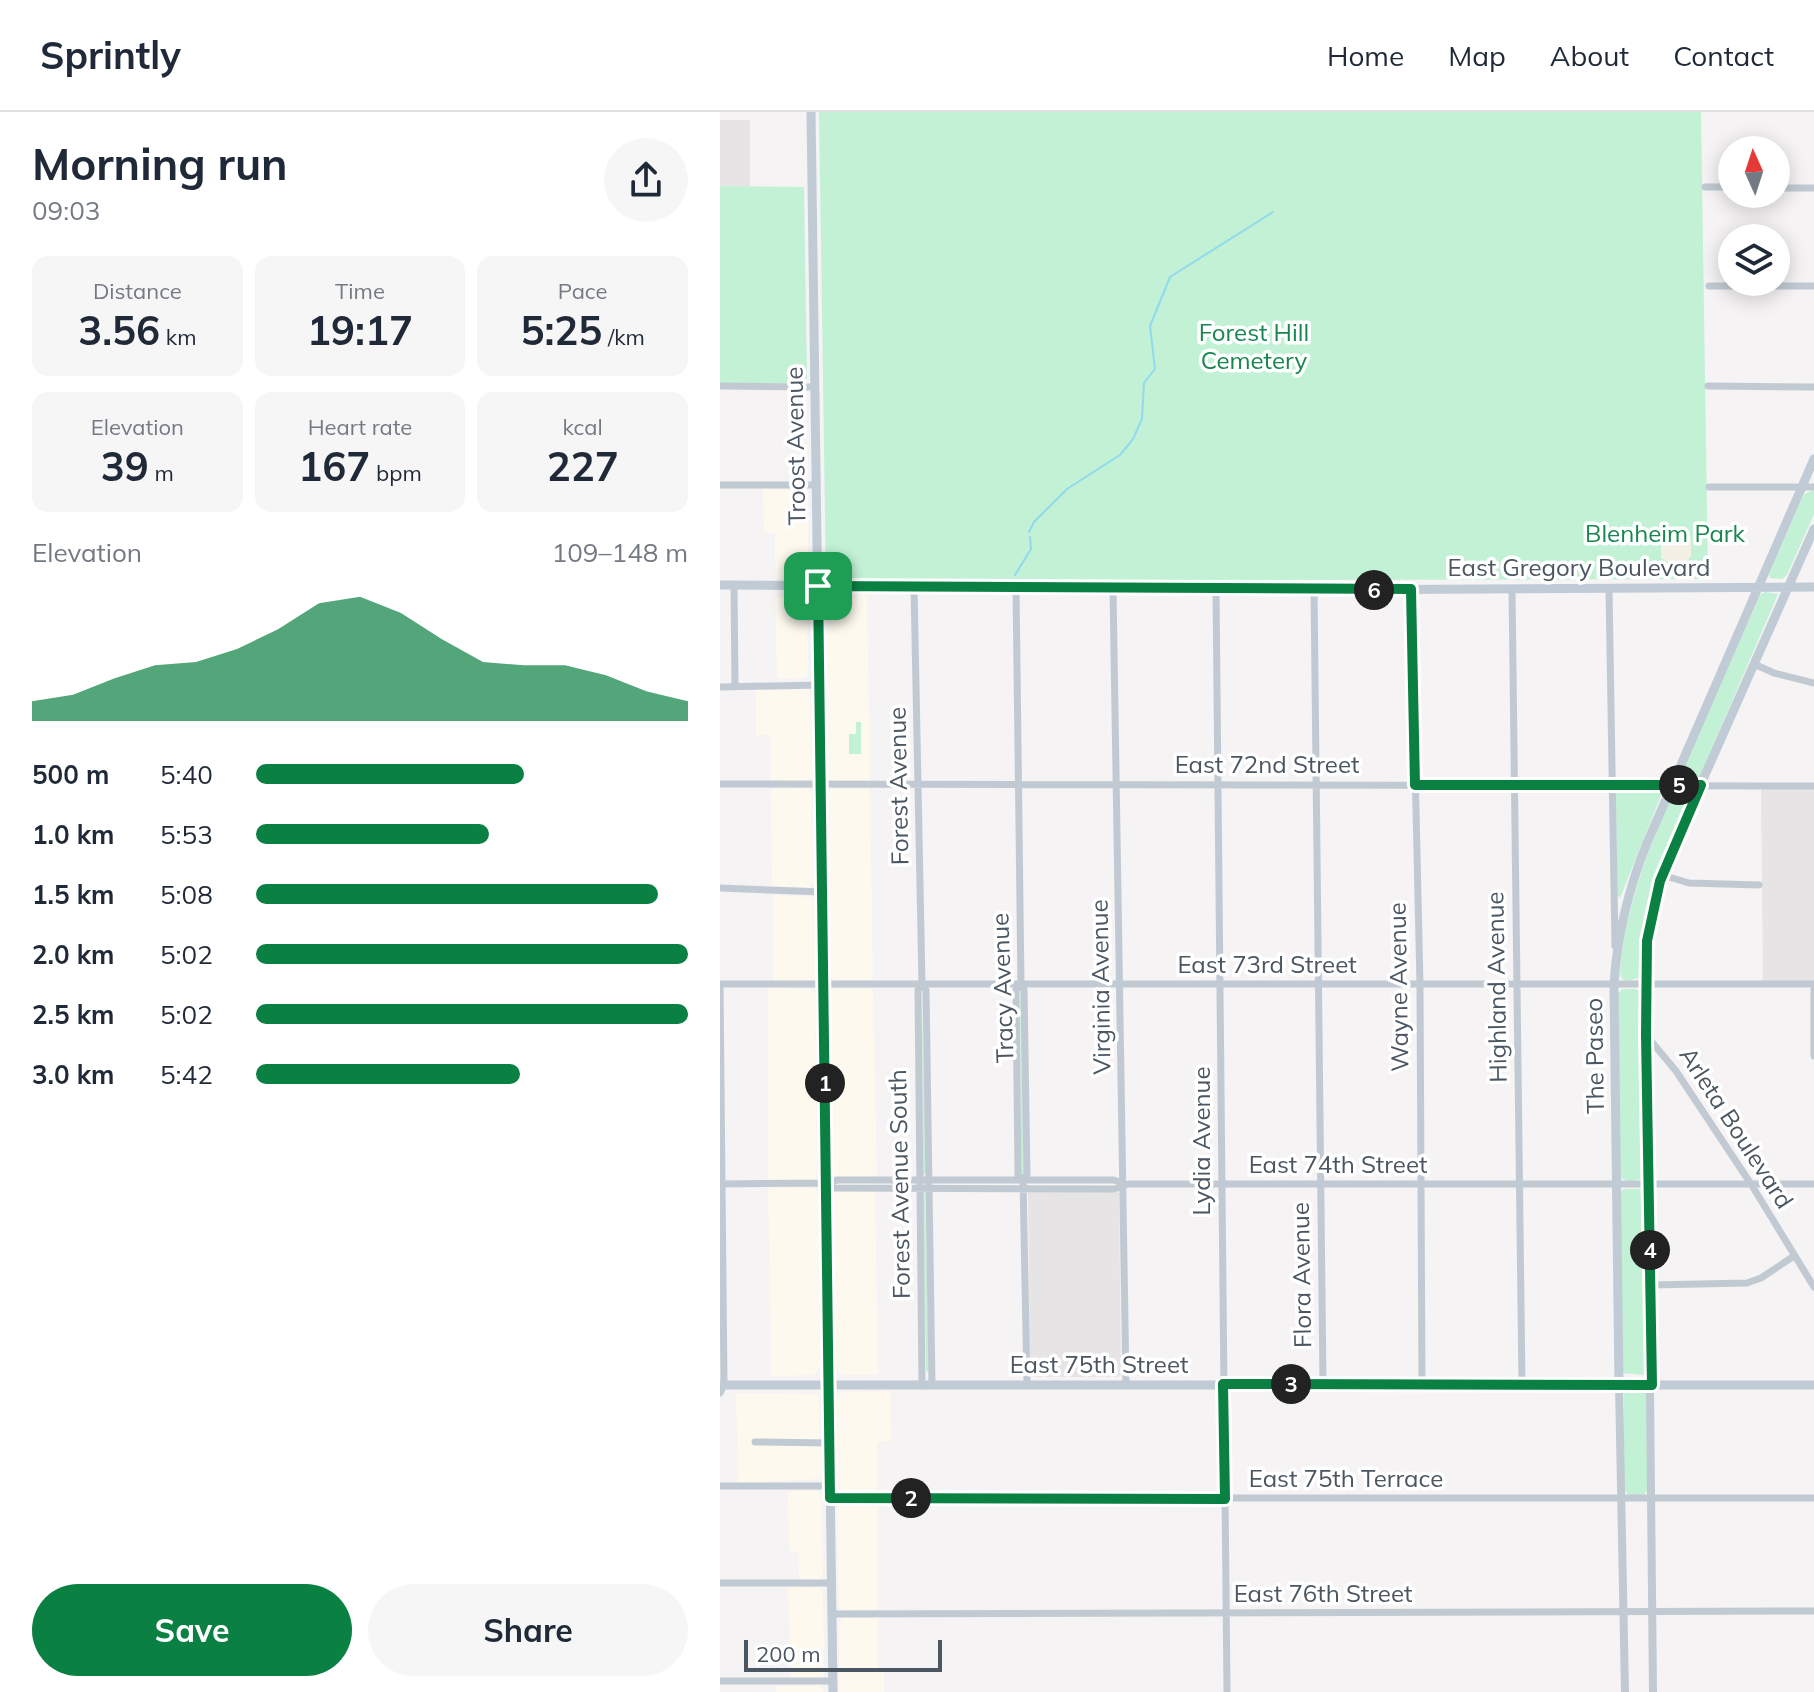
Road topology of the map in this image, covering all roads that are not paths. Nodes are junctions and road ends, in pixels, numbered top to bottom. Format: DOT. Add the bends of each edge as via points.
graph roads {
  1 [pos="811,112"];
  2 [pos="1705,187"];
  3 [pos="1718,187"];
  4 [pos="1790,188"];
  5 [pos="1814,188"];
  6 [pos="1709,286"];
  7 [pos="1814,286"];
  8 [pos="720,386"];
  9 [pos="1708,386"];
  10 [pos="815,387"];
  11 [pos="1814,387"];
  12 [pos="1814,459"];
  13 [pos="720,485"];
  14 [pos="817,485"];
  15 [pos="1709,487"];
  16 [pos="1802,487"];
  17 [pos="1814,487"];
  18 [pos="1814,529"];
  19 [pos="720,585"];
  20 [pos="734,586"];
  21 [pos="818,586"];
  22 [pos="914,587"];
  23 [pos="1758,587"];
  24 [pos="1789,587"];
  25 [pos="1814,587"];
  26 [pos="1016,588"];
  27 [pos="1113,589"];
  28 [pos="1216,589"];
  29 [pos="1411,589"];
  30 [pos="1512,589"];
  31 [pos="1609,589"];
  32 [pos="1314,590"];
  33 [pos="1754,664"];
  34 [pos="1814,683"];
  35 [pos="735,685"];
  36 [pos="819,685"];
  37 [pos="720,687"];
  38 [pos="720,784"];
  39 [pos="821,784"];
  40 [pos="920,784"];
  41 [pos="1514,784"];
  42 [pos="1018,785"];
  43 [pos="1415,785"];
  44 [pos="1612,785"];
  45 [pos="1672,785"];
  46 [pos="1701,785"];
  47 [pos="1118,786"];
  48 [pos="1219,786"];
  49 [pos="1316,786"];
  50 [pos="1814,786"];
  51 [pos="1662,875"];
  52 [pos="1759,885"];
  53 [pos="720,888"];
  54 [pos="822,892"];
  55 [pos="1615,966"];
  56 [pos="720,984"];
  57 [pos="922,984"];
  58 [pos="1814,984"];
  59 [pos="823,985"];
  60 [pos="1021,985"];
  61 [pos="1121,985"];
  62 [pos="1221,985"];
  63 [pos="1318,985"];
  64 [pos="1420,985"];
  65 [pos="1517,985"];
  66 [pos="1614,985"];
  67 [pos="1645,985"];
  68 [pos="1646,1035"];
  69 [pos="1814,1056"];
  70 [pos="826,1183"];
  71 [pos="721,1184"];
  72 [pos="919,1184"];
  73 [pos="929,1184"];
  74 [pos="1023,1184"];
  75 [pos="1125,1184"];
  76 [pos="1222,1184"];
  77 [pos="1321,1184"];
  78 [pos="1649,1184"];
  79 [pos="1751,1184"];
  80 [pos="1814,1184"];
  81 [pos="1421,1185"];
  82 [pos="1519,1185"];
  83 [pos="1618,1185"];
  84 [pos="1794,1256"];
  85 [pos="1651,1285"];
  86 [pos="1814,1287"];
  87 [pos="1223,1384"];
  88 [pos="1323,1384"];
  89 [pos="1422,1384"];
  90 [pos="1619,1384"];
  91 [pos="828,1385"];
  92 [pos="1027,1385"];
  93 [pos="1126,1385"];
  94 [pos="1522,1385"];
  95 [pos="1652,1385"];
  96 [pos="1814,1385"];
  97 [pos="927,1386"];
  98 [pos="721,1388"];
  99 [pos="755,1442"];
  100 [pos="829,1443"];
  101 [pos="720,1486"];
  102 [pos="830,1486"];
  103 [pos="830,1498"];
  104 [pos="1622,1498"];
  105 [pos="1814,1498"];
  106 [pos="1225,1499"];
  107 [pos="1651,1499"];
  108 [pos="720,1583"];
  109 [pos="831,1583"];
  110 [pos="1814,1611"];
  111 [pos="832,1614"];
  112 [pos="1226,1614"];
  113 [pos="1624,1614"];
  114 [pos="1652,1614"];
  115 [pos="720,1681"];
  116 [pos="832,1681"];
  117 [pos="833,1692"];
  118 [pos="1227,1692"];
  119 [pos="1625,1692"];
  120 [pos="1653,1692"];
  1 -- 10 [label="main road, Troost Avenue"];
  2 -- 3 [label="street"];
  4 -- 5 [label="street"];
  6 -- 7 [label="street"];
  8 -- 10 [label="street"];
  9 -- 11 [label="street"];
  10 -- 14 [label="main road, Troost Avenue"];
  12 -- 16 [label="main road, The Paseo"];
  13 -- 14 [label="street"];
  14 -- 21 [label="main road, Troost Avenue"];
  15 -- 16 [label="street"];
  16 -- 17 [label="street"];
  16 -- 23 [label="main road, The Paseo"];
  18 -- 24 [label="main road"];
  19 -- 20 [label="main road, East Gregory Boulevard"];
  20 -- 21 [label="main road, East Gregory Boulevard"];
  20 -- 35 [label="street"];
  21 -- 22 [label="main road, East Gregory Boulevard"];
  21 -- 36 [label="main road, Troost Avenue"];
  22 -- 26 [label="main road, East Gregory Boulevard"];
  22 -- 40 [label="street, Forest Avenue"];
  23 -- 24 [label="main road, East Gregory Boulevard"];
  23 -- 31 [label="main road, East Gregory Boulevard"];
  23 -- 45 [label="main road, The Paseo"];
  24 -- 25 [label="main road, East Gregory Boulevard"];
  24 -- 33 [label="main road"];
  26 -- 27 [label="main road, East Gregory Boulevard"];
  26 -- 42 [label="street, Tracy Avenue"];
  27 -- 28 [label="main road, East Gregory Boulevard"];
  27 -- 47 [label="street, Virginia Avenue"];
  28 -- 32 [label="main road, East Gregory Boulevard"];
  28 -- 48 [label="street, Lydia Avenue"];
  29 -- 30 [label="main road, East Gregory Boulevard"];
  29 -- 32 [label="main road, East Gregory Boulevard"];
  29 -- 43 [label="street, Wayne Avenue"];
  30 -- 31 [label="main road, East Gregory Boulevard"];
  30 -- 41 [label="street, Highland Avenue"];
  31 -- 44 [label="street"];
  32 -- 49 [label="street, Flora Avenue"];
  33 -- 34 [label="street"];
  33 -- 46 [label="main road"];
  35 -- 36 [label="street"];
  35 -- 37 [label="street"];
  36 -- 39 [label="main road, Troost Avenue"];
  38 -- 39 [label="street, East 72nd Street"];
  39 -- 40 [label="street, East 72nd Street"];
  39 -- 54 [label="main road, Troost Avenue"];
  40 -- 42 [label="street, East 72nd Street"];
  40 -- 57 [label="street, Forest Avenue"];
  41 -- 43 [label="street, East 72nd Street"];
  41 -- 44 [label="street, East 72nd Street"];
  41 -- 65 [label="street, Highland Avenue"];
  42 -- 47 [label="street, East 72nd Street"];
  42 -- 60 [label="street, Tracy Avenue"];
  43 -- 49 [label="street, East 72nd Street"];
  43 -- 64 [label="street, Wayne Avenue"];
  44 -- 45 [label="street, East 72nd Street"];
  44 -- 55 [label="street"];
  45 -- 46 [label="street, East 72nd Street"];
  45 -- 55 [label="main road, The Paseo" via="1633,880"];
  46 -- 50 [label="street, East 72nd Street"];
  46 -- 51 [label="main road"];
  47 -- 48 [label="street, East 72nd Street"];
  47 -- 61 [label="street, Virginia Avenue"];
  48 -- 49 [label="street, East 72nd Street"];
  48 -- 62 [label="street, Lydia Avenue"];
  49 -- 63 [label="street, Flora Avenue"];
  51 -- 52 [label="street" via="1689,883"];
  51 -- 67 [label="main road" via="1650,921"];
  53 -- 54 [label="street"];
  54 -- 59 [label="main road, Troost Avenue"];
  55 -- 66 [label="main road, The Paseo"];
  56 -- 59 [label="street, East 73rd Street"];
  56 -- 71 [label="street"];
  57 -- 59 [label="street, East 73rd Street"];
  57 -- 60 [label="street, East 73rd Street"];
  57 -- 72 [label="street, Forest Avenue South"];
  57 -- 73 [label="street"];
  58 -- 67 [label="street, East 73rd Street"];
  58 -- 69 [label="street"];
  59 -- 70 [label="main road, Troost Avenue"];
  60 -- 61 [label="street, East 73rd Street"];
  60 -- 74 [label="street, Tracy Avenue" via="1027,1175"];
  61 -- 62 [label="street, East 73rd Street"];
  61 -- 75 [label="street, Virginia Avenue"];
  62 -- 63 [label="street, East 73rd Street"];
  62 -- 76 [label="street, Lydia Avenue"];
  63 -- 64 [label="street, East 73rd Street"];
  63 -- 77 [label="street, Flora Avenue"];
  64 -- 65 [label="street, East 73rd Street"];
  64 -- 81 [label="street, Wayne Avenue"];
  65 -- 66 [label="street, East 73rd Street"];
  65 -- 82 [label="street, Highland Avenue"];
  66 -- 67 [label="street, East 73rd Street"];
  66 -- 83 [label="main road, The Paseo"];
  67 -- 68 [label="main road"];
  68 -- 78 [label="main road"];
  68 -- 79 [label="street, Arleta Boulevard"];
  70 -- 71 [label="street"];
  70 -- 72 [label="street, East 74th Street"];
  70 -- 91 [label="main road, Troost Avenue"];
  71 -- 98 [label="street"];
  72 -- 73 [label="street, East 74th Street"];
  72 -- 97 [label="street, Forest Avenue South"];
  73 -- 74 [label="street, East 74th Street"];
  73 -- 97 [label="street"];
  74 -- 75 [label="street, East 74th Street"];
  74 -- 92 [label="street, Tracy Avenue"];
  75 -- 76 [label="street, East 74th Street"];
  75 -- 93 [label="street, Virginia Avenue"];
  76 -- 77 [label="street, East 74th Street"];
  76 -- 87 [label="street, Lydia Avenue"];
  77 -- 81 [label="street, East 74th Street"];
  77 -- 88 [label="street, Flora Avenue"];
  78 -- 79 [label="street, East 74th Street"];
  78 -- 83 [label="street, East 74th Street"];
  78 -- 85 [label="main road"];
  79 -- 80 [label="street, East 74th Street"];
  79 -- 84 [label="street, Arleta Boulevard"];
  81 -- 82 [label="street, East 74th Street"];
  81 -- 89 [label="street, Wayne Avenue"];
  82 -- 83 [label="street, East 74th Street"];
  82 -- 94 [label="street, Highland Avenue"];
  83 -- 90 [label="main road, The Paseo"];
  84 -- 85 [label="street" via="1747,1283"];
  84 -- 86 [label="street, Arleta Boulevard"];
  85 -- 95 [label="main road"];
  87 -- 88 [label="main road, East 75th Street"];
  87 -- 93 [label="main road, East 75th Street"];
  87 -- 106 [label="street, Lydia Avenue"];
  88 -- 89 [label="main road, East 75th Street"];
  89 -- 94 [label="main road, East 75th Street"];
  90 -- 94 [label="main road, East 75th Street"];
  90 -- 95 [label="main road, East 75th Street"];
  90 -- 104 [label="street, The Paseo"];
  91 -- 97 [label="main road, East 75th Street"];
  91 -- 98 [label="main road, East 75th Street"];
  91 -- 100 [label="main road, Troost Avenue"];
  92 -- 93 [label="main road, East 75th Street"];
  92 -- 97 [label="main road, East 75th Street"];
  95 -- 96 [label="main road, East 75th Street"];
  95 -- 107 [label="street"];
  99 -- 100 [label="street"];
  100 -- 102 [label="main road, Troost Avenue"];
  101 -- 102 [label="street"];
  102 -- 103 [label="main road, Troost Avenue"];
  103 -- 106 [label="street, East 75th Terrace"];
  103 -- 109 [label="main road, Troost Avenue"];
  104 -- 106 [label="street, East 75th Terrace"];
  104 -- 107 [label="street, East 75th Terrace"];
  104 -- 113 [label="street, The Paseo"];
  105 -- 107 [label="street, East 75th Terrace"];
  106 -- 112 [label="street, Lydia Avenue"];
  107 -- 114 [label="street"];
  108 -- 109 [label="street"];
  109 -- 111 [label="main road, Troost Avenue"];
  110 -- 114 [label="street, East 76th Street"];
  111 -- 112 [label="street, East 76th Street"];
  111 -- 116 [label="main road, Troost Avenue"];
  112 -- 113 [label="street, East 76th Street"];
  112 -- 118 [label="street, Lydia Avenue"];
  113 -- 114 [label="street, East 76th Street"];
  113 -- 119 [label="street, The Paseo"];
  114 -- 120 [label="street"];
  115 -- 116 [label="street"];
  116 -- 117 [label="main road, Troost Avenue"];
}
